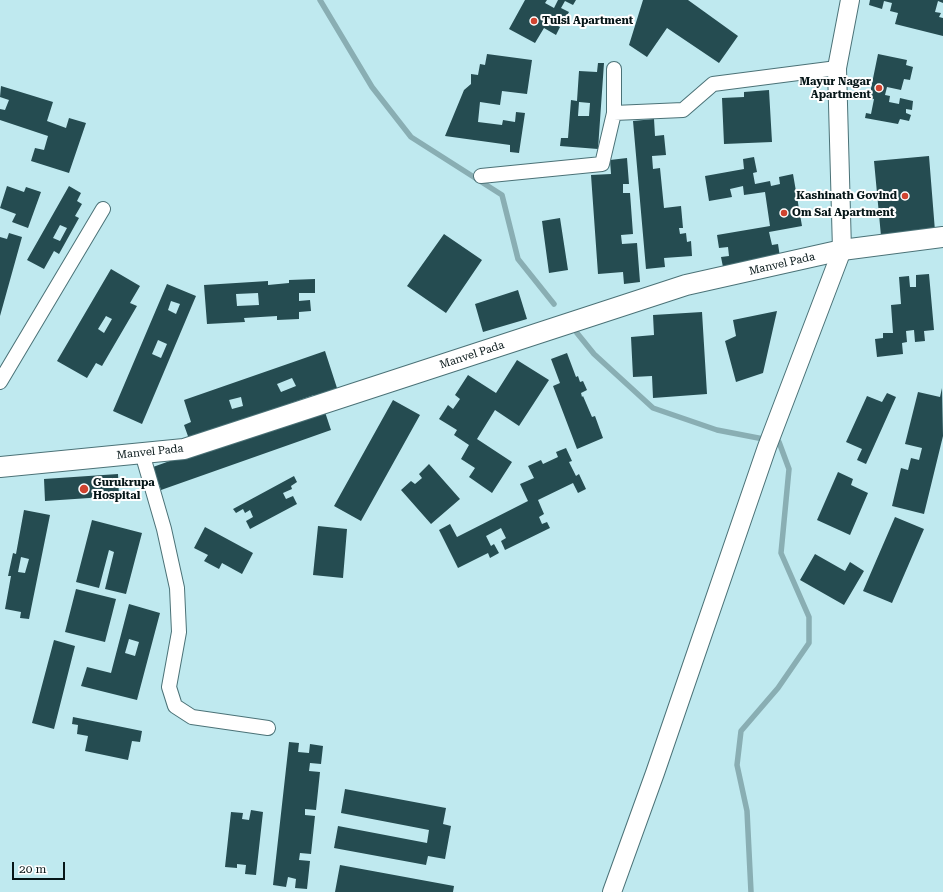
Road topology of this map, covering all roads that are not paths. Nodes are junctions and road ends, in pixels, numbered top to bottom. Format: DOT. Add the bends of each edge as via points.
graph roads {
  1 [pos="850,0"];
  2 [pos="837,68"];
  3 [pos="614,69"];
  4 [pos="614,113"];
  5 [pos="481,176"];
  6 [pos="103,209"];
  7 [pos="943,237"];
  8 [pos="842,250"];
  9 [pos="0,382"];
  10 [pos="142,453"];
  11 [pos="0,466"];
  12 [pos="268,728"];
  13 [pos="612,892"];
  1 -- 2 [label="street"];
  2 -- 4 [label="street" via="713,84 684,110"];
  2 -- 8 [label="street"];
  3 -- 4 [label="street"];
  4 -- 5 [label="street" via="602,164"];
  6 -- 9 [label="street"];
  7 -- 8 [label="main road, Manvel Pada"];
  8 -- 10 [label="main road, Manvel Pada" via="686,285 184,449"];
  8 -- 13 [label="street" via="767,447"];
  10 -- 11 [label="main road, Manvel Pada"];
  10 -- 12 [label="street" via="164,529 177,588 179,632 169,687 175,706 192,717"];
}
